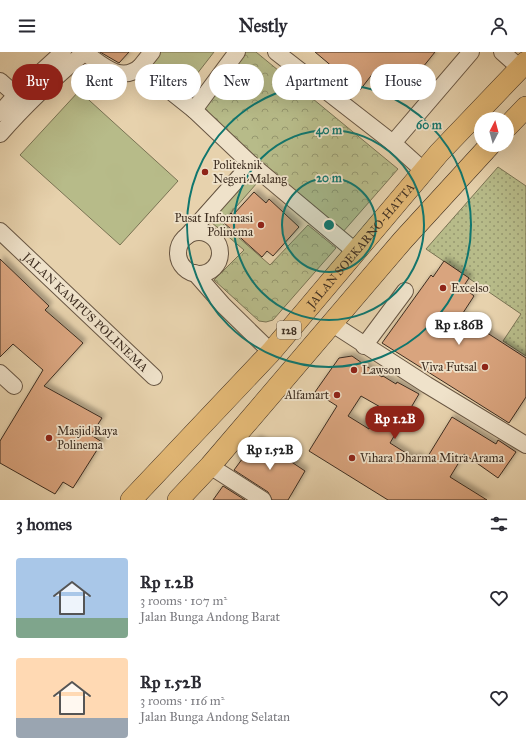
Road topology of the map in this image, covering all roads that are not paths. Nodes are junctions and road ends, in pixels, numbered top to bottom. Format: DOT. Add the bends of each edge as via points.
graph roads {
  1 [pos="63,52"];
  2 [pos="84,52"];
  3 [pos="152,52"];
  4 [pos="237,52"];
  5 [pos="276,52"];
  6 [pos="471,52"];
  7 [pos="502,52"];
  8 [pos="50,64"];
  9 [pos="142,64"];
  10 [pos="523,65"];
  11 [pos="135,71"];
  12 [pos="0,81"];
  13 [pos="12,92"];
  14 [pos="12,100"];
  15 [pos="181,100"];
  16 [pos="526,107"];
  17 [pos="194,110"];
  18 [pos="0,113"];
  19 [pos="514,120"];
  20 [pos="0,134"];
  21 [pos="393,143"];
  22 [pos="443,149"];
  23 [pos="484,152"];
  24 [pos="251,164"];
  25 [pos="468,170"];
  26 [pos="424,171"];
  27 [pos="186,237"];
  28 [pos="3,240"];
  29 [pos="356,252"];
  30 [pos="195,273"];
  31 [pos="405,291"];
  32 [pos="331,323"];
  33 [pos="364,346"];
  34 [pos="271,352"];
  35 [pos="0,373"];
  36 [pos="154,377"];
  37 [pos="14,386"];
  38 [pos="526,445"];
  39 [pos="210,466"];
  40 [pos="132,500"];
  41 [pos="178,500"];
  42 [pos="263,500"];
  1 -- 8 [label="street"];
  2 -- 11 [label="street" via="117,74"];
  2 -- 20 [label="street" via="37,95"];
  3 -- 9 [label="street"];
  4 -- 17 [label="street"];
  5 -- 21 [label="street"];
  6 -- 21 [label="street"];
  7 -- 10 [label="street"];
  10 -- 22 [label="main road, JALAN SOEKARNO-HATTA / 128"];
  12 -- 13 [label="street"];
  14 -- 18 [label="street"];
  15 -- 17 [label="street"];
  16 -- 19 [label="main road"];
  17 -- 24 [label="street"];
  21 -- 26 [label="street"];
  22 -- 25 [label="main road"];
  22 -- 26 [label="main road, JALAN SOEKARNO-HATTA / 128"];
  23 -- 25 [label="main road, 128"];
  24 -- 27 [label="street"];
  24 -- 29 [label="street"];
  25 -- 32 [label="main road, 128"];
  26 -- 29 [label="main road, JALAN SOEKARNO-HATTA / 128"];
  27 -- 30 [label="street" via="178,254 184,266"];
  27 -- 30 [label="street" via="192,233 205,233 217,241 220,248 220,255 214,268 202,274"];
  28 -- 36 [label="street, JALAN KAMPUS POLINEMA"];
  29 -- 34 [label="main road, JALAN SOEKARNO-HATTA / 128"];
  30 -- 34 [label="street" via="223,305"];
  31 -- 33 [label="street"];
  32 -- 33 [label="street"];
  32 -- 39 [label="main road, 128"];
  33 -- 38 [label="street"];
  34 -- 40 [label="main road, JALAN SOEKARNO-HATTA / 128"];
  35 -- 37 [label="street"];
  39 -- 41 [label="main road, 128"];
  39 -- 42 [label="street"];
}
